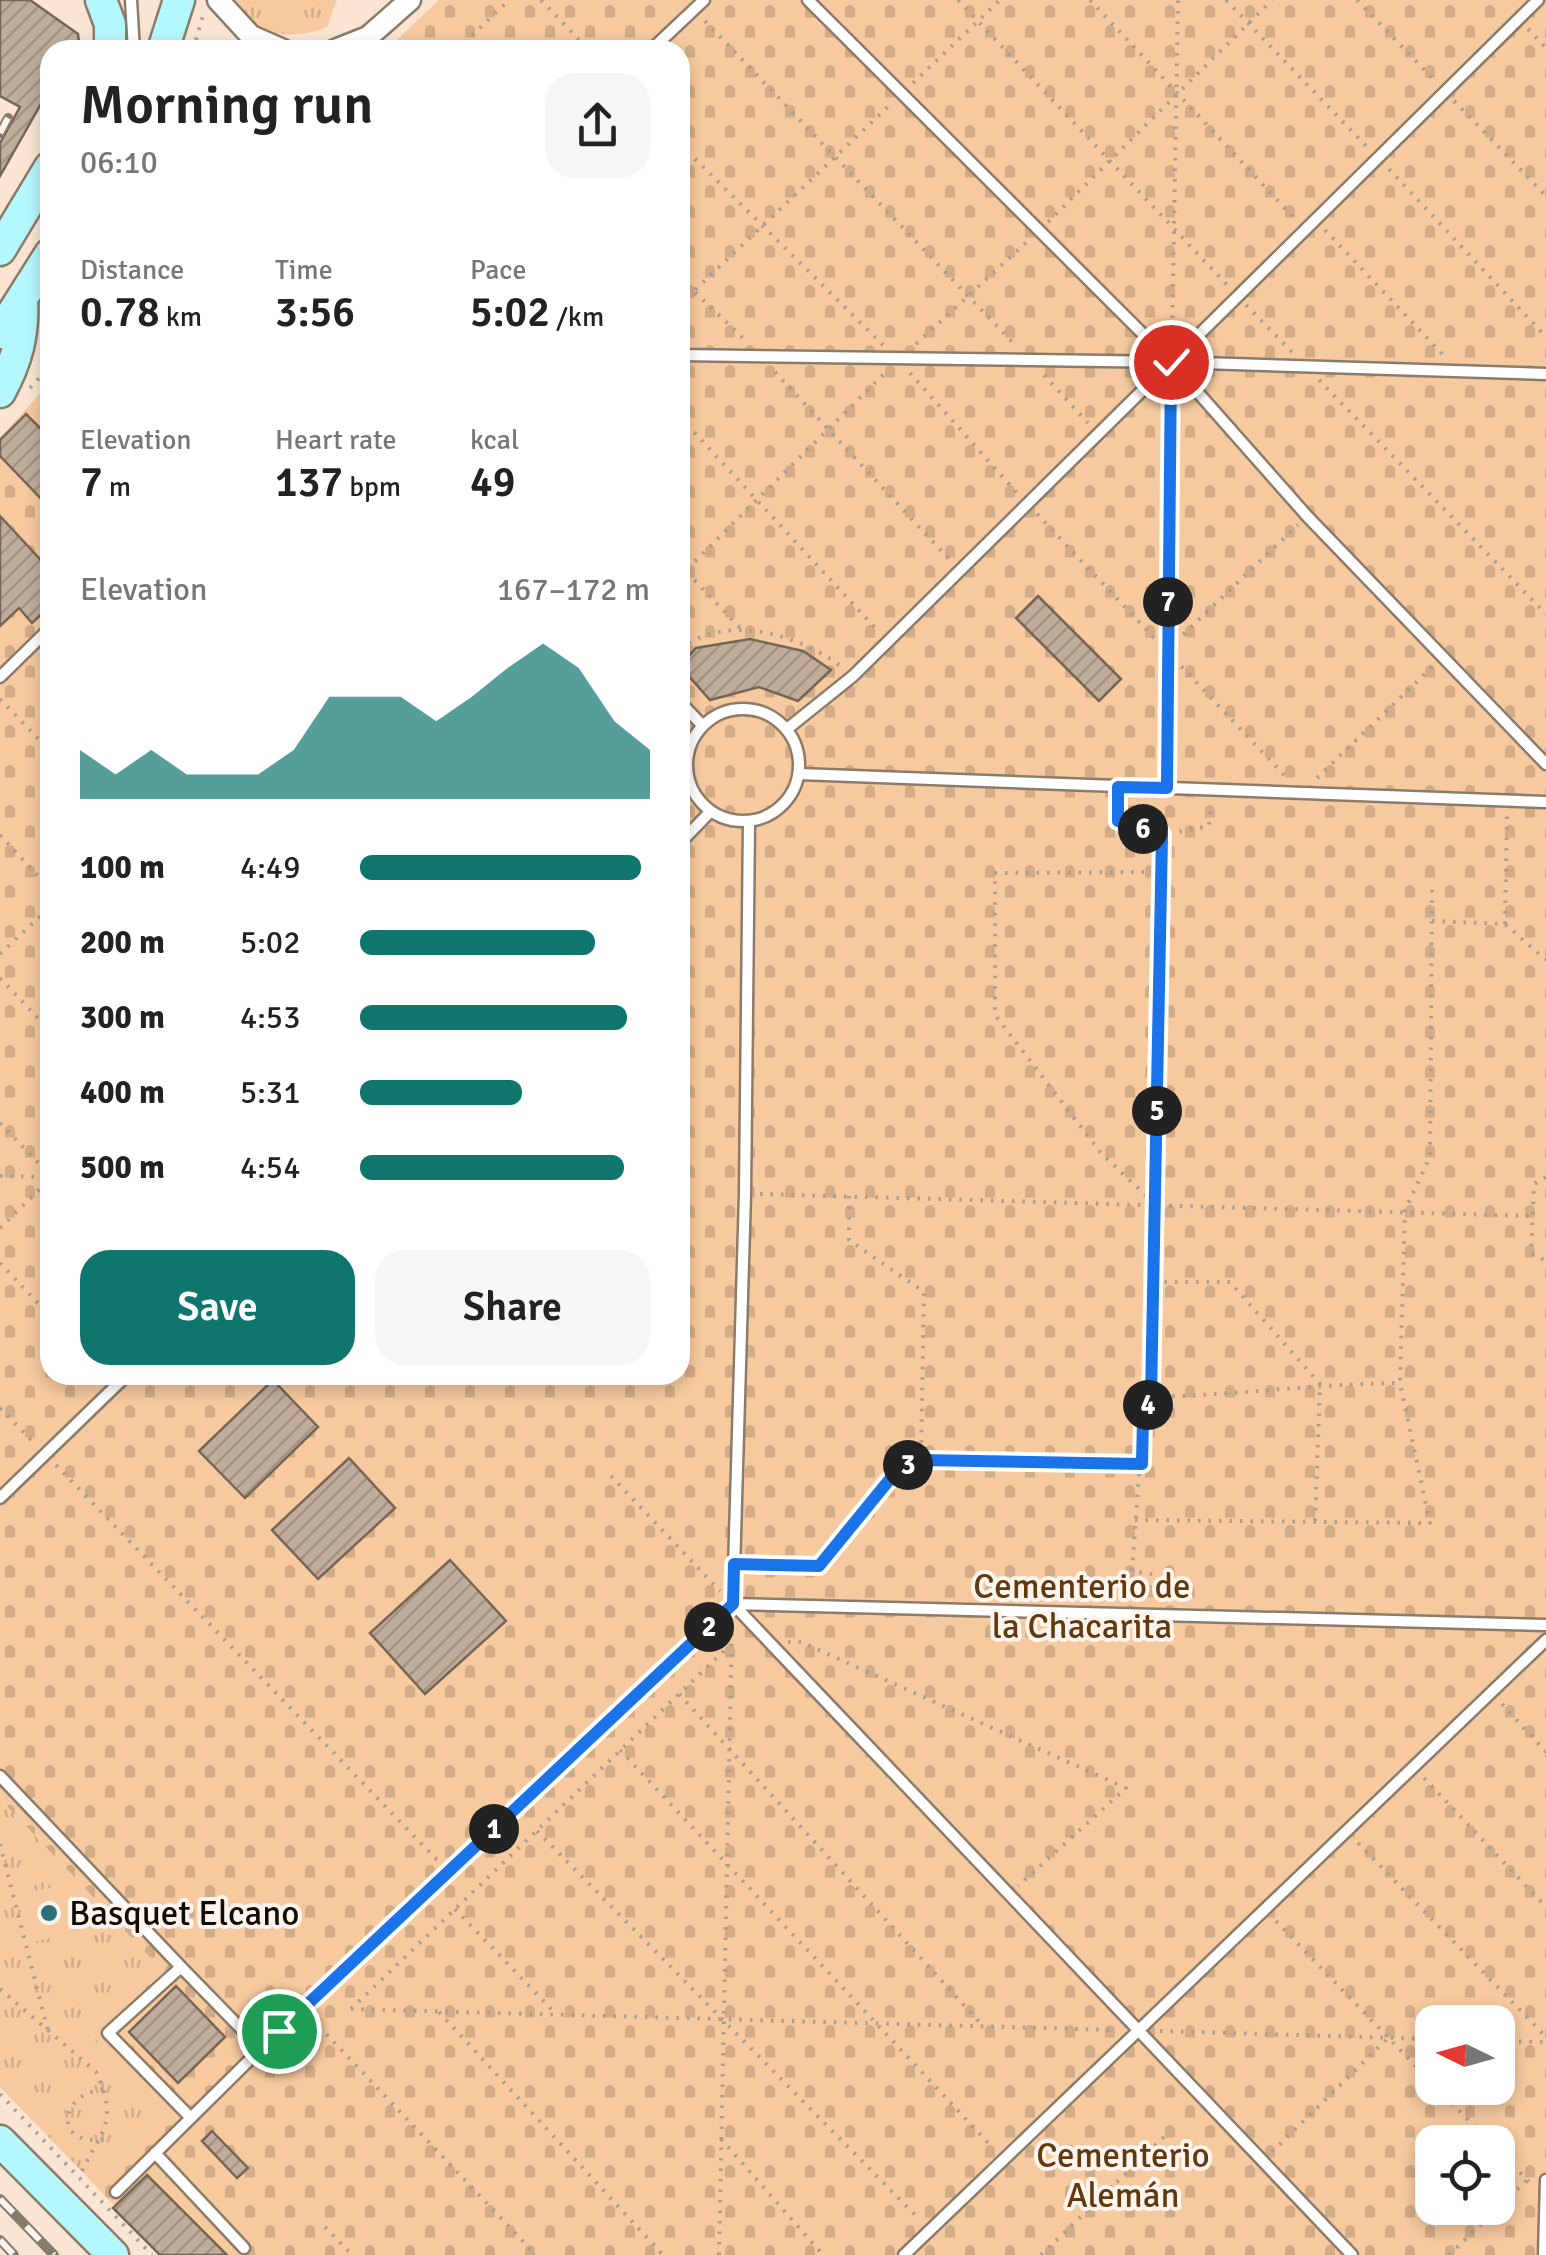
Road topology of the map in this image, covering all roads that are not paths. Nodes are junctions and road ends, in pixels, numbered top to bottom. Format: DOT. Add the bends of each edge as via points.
graph roads {
  1 [pos="101,0"];
  2 [pos="131,0"];
  3 [pos="179,0"];
  4 [pos="218,0"];
  5 [pos="410,0"];
  6 [pos="704,0"];
  7 [pos="808,0"];
  8 [pos="1538,0"];
  9 [pos="110,40"];
  10 [pos="133,40"];
  11 [pos="165,40"];
  12 [pos="260,40"];
  13 [pos="359,40"];
  14 [pos="662,40"];
  15 [pos="40,184"];
  16 [pos="0,250"];
  17 [pos="40,258"];
  18 [pos="40,270"];
  19 [pos="22,299"];
  20 [pos="0,333"];
  21 [pos="690,355"];
  22 [pos="1171,362"];
  23 [pos="1546,374"];
  24 [pos="0,392"];
  25 [pos="40,638"];
  26 [pos="0,677"];
  27 [pos="690,712"];
  28 [pos="702,725"];
  29 [pos="787,729"];
  30 [pos="690,748"];
  31 [pos="1546,764"];
  32 [pos="799,774"];
  33 [pos="690,787"];
  34 [pos="1546,802"];
  35 [pos="710,812"];
  36 [pos="749,822"];
  37 [pos="690,833"];
  38 [pos="116,1385"];
  39 [pos="0,1498"];
  40 [pos="733,1604"];
  41 [pos="1546,1625"];
  42 [pos="1546,1640"];
  43 [pos="0,1776"];
  44 [pos="181,1966"];
  45 [pos="1134,2031"];
  46 [pos="260,2049"];
  47 [pos="191,2118"];
  48 [pos="0,2140"];
  49 [pos="155,2153"];
  50 [pos="1546,2180"];
  51 [pos="116,2192"];
  52 [pos="1546,2199"];
  53 [pos="244,2248"];
  54 [pos="113,2255"];
  55 [pos="904,2255"];
  56 [pos="1352,2255"];
  57 [pos="1544,2255"];
  1 -- 9 [label="main road"];
  2 -- 10 [label="lane"];
  3 -- 11 [label="main road"];
  4 -- 12 [label="street"];
  5 -- 13 [label="street"];
  6 -- 14 [label="lane"];
  7 -- 22 [label="lane"];
  8 -- 22 [label="lane"];
  15 -- 16 [label="main road"];
  17 -- 19 [label="lane"];
  18 -- 19 [label="main road"];
  19 -- 20 [label="main road"];
  19 -- 24 [label="main road" via="24,328"];
  21 -- 22 [label="lane"];
  22 -- 23 [label="lane"];
  22 -- 29 [label="lane" via="853,676"];
  22 -- 31 [label="lane" via="1307,516"];
  25 -- 26 [label="lane"];
  27 -- 28 [label="lane"];
  28 -- 29 [label="lane" via="730,710 761,711"];
  28 -- 30 [label="lane"];
  29 -- 32 [label="lane" via="798,750"];
  32 -- 34 [label="lane"];
  32 -- 36 [label="lane" via="782,806"];
  33 -- 35 [label="lane"];
  35 -- 36 [label="lane"];
  35 -- 37 [label="lane"];
  36 -- 40 [label="lane"];
  38 -- 39 [label="lane"];
  40 -- 41 [label="lane"];
  40 -- 45 [label="lane"];
  40 -- 46 [label="lane"];
  42 -- 45 [label="lane"];
  43 -- 44 [label="lane"];
  44 -- 46 [label="lane"];
  44 -- 47 [label="lane" via="108,2033"];
  45 -- 55 [label="lane"];
  45 -- 56 [label="lane"];
  46 -- 47 [label="lane"];
  47 -- 49 [label="lane"];
  48 -- 54 [label="main road"];
  49 -- 51 [label="lane"];
  49 -- 53 [label="lane"];
  50 -- 52 [label="lane"];
  52 -- 57 [label="lane"];
}
